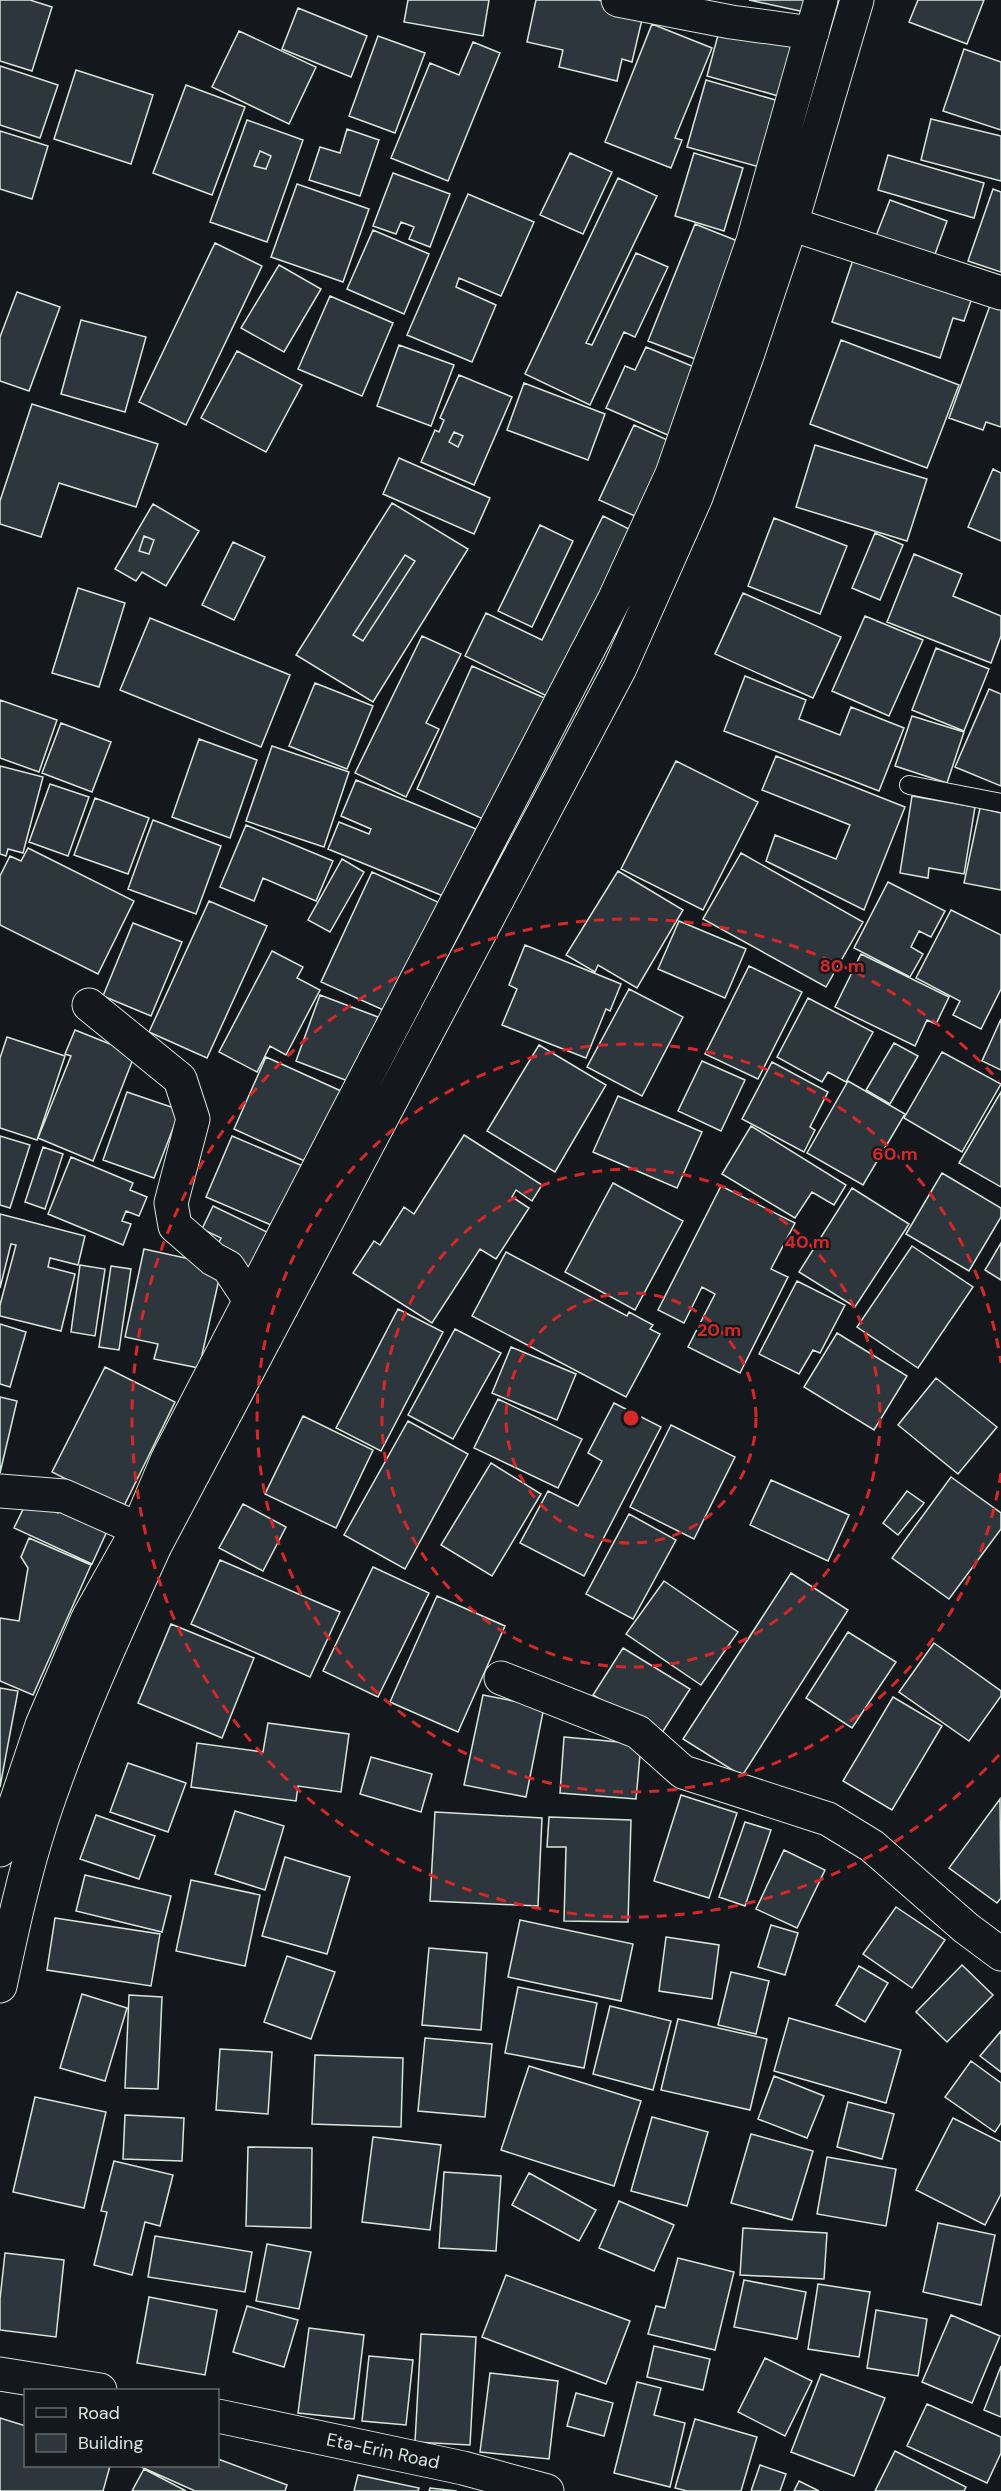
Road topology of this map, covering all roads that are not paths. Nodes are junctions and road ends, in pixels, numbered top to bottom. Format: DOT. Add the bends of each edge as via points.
graph roads {
  1 [pos="618,0"];
  2 [pos="821,0"];
  3 [pos="858,0"];
  4 [pos="812,33"];
  5 [pos="791,224"];
  6 [pos="1001,293"];
  7 [pos="909,785"];
  8 [pos="1001,803"];
  9 [pos="90,1005"];
  10 [pos="250,1300"];
  11 [pos="0,1491"];
  12 [pos="138,1529"];
  13 [pos="501,1678"];
  14 [pos="0,1850"];
  15 [pos="1001,1954"];
  16 [pos="0,1986"];
  17 [pos="0,2374"];
  18 [pos="88,2389"];
  19 [pos="219,2416"];
  20 [pos="547,2491"];
  1 -- 4 [label="main road"];
  2 -- 4 [label="main road"];
  3 -- 5 [label="main road"];
  4 -- 10 [label="main road" via="753,241 672,474 615,598"];
  5 -- 6 [label="main road"];
  5 -- 16 [label="main road" via="696,497 620,668 156,1546 93,1682 42,1819"];
  7 -- 8 [label="lane"];
  9 -- 10 [label="main road" via="180,1079 193,1119 171,1203 175,1226 228,1268"];
  10 -- 12 [label="main road" via="168,1458"];
  11 -- 12 [label="main road" via="64,1496"];
  12 -- 14 [label="main road" via="88,1618 42,1725"];
  13 -- 15 [label="main road" via="638,1732 683,1772 828,1819 872,1846"];
  17 -- 18 [label="main road"];
  19 -- 20 [label="main road, Eta-Erin Road" via="463,2468"];
}
